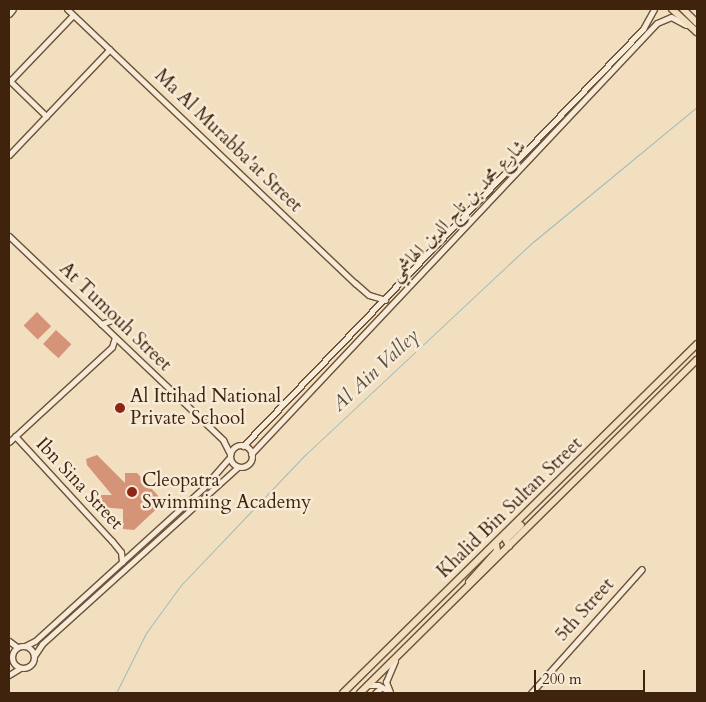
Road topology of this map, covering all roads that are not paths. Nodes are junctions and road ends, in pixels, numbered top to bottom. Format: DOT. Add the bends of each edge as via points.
graph roads {
  1 [pos="13,9"];
  2 [pos="67,9"];
  3 [pos="654,9"];
  4 [pos="672,9"];
  5 [pos="683,9"];
  6 [pos="9,14"];
  7 [pos="73,15"];
  8 [pos="697,23"];
  9 [pos="697,32"];
  10 [pos="110,49"];
  11 [pos="597,76"];
  12 [pos="10,81"];
  13 [pos="586,98"];
  14 [pos="46,116"];
  15 [pos="9,155"];
  16 [pos="9,236"];
  17 [pos="369,295"];
  18 [pos="385,300"];
  19 [pos="373,313"];
  20 [pos="112,320"];
  21 [pos="101,324"];
  22 [pos="115,337"];
  23 [pos="697,344"];
  24 [pos="124,345"];
  25 [pos="112,347"];
  26 [pos="697,360"];
  27 [pos="15,436"];
  28 [pos="223,440"];
  29 [pos="9,442"];
  30 [pos="241,446"];
  31 [pos="251,454"];
  32 [pos="230,455"];
  33 [pos="238,467"];
  34 [pos="539,501"];
  35 [pos="496,544"];
  36 [pos="509,546"];
  37 [pos="122,552"];
  38 [pos="131,553"];
  39 [pos="122,562"];
  40 [pos="642,569"];
  41 [pos="465,590"];
  42 [pos="9,641"];
  43 [pos="26,646"];
  44 [pos="17,647"];
  45 [pos="34,656"];
  46 [pos="397,656"];
  47 [pos="12,659"];
  48 [pos="9,665"];
  49 [pos="20,668"];
  50 [pos="9,675"];
  51 [pos="368,685"];
  52 [pos="382,687"];
  53 [pos="343,693"];
  54 [pos="360,693"];
  55 [pos="375,693"];
  56 [pos="390,693"];
  57 [pos="532,693"];
  1 -- 6 [label="street"];
  2 -- 7 [label="street, Ma Al Murabba'at Street"];
  3 -- 11 [label="street, شارع محمد بن تاج الدين الهاشمي" via="649,21"];
  4 -- 9 [label="main road"];
  5 -- 8 [label="main road"];
  7 -- 10 [label="street, Ma Al Murabba'at Street"];
  7 -- 12 [label="street"];
  9 -- 13 [label="street, شارع محمد بن تاج الدين الهاشمي" via="675,18 663,19"];
  10 -- 14 [label="street"];
  10 -- 17 [label="street, Ma Al Murabba'at Street"];
  11 -- 13 [label="street" via="602,77"];
  11 -- 18 [label="street, شارع محمد بن تاج الدين الهاشمي"];
  12 -- 14 [label="street"];
  13 -- 31 [label="street, شارع محمد بن تاج الدين الهاشمي"];
  14 -- 15 [label="street"];
  16 -- 21 [label="street, At Tumouh Street"];
  17 -- 18 [label="street, Ma Al Murabba'at Street"];
  17 -- 19 [label="street"];
  18 -- 19 [label="street, شارع محمد بن تاج الدين الهاشمي"];
  19 -- 30 [label="street, شارع محمد بن تاج الدين الهاشمي"];
  20 -- 21 [label="street"];
  21 -- 22 [label="street, At Tumouh Street"];
  22 -- 24 [label="street, At Tumouh Street"];
  22 -- 25 [label="street"];
  23 -- 34 [label="main road, Khalid Bin Sultan Street"];
  24 -- 25 [label="street"];
  24 -- 28 [label="street, At Tumouh Street"];
  25 -- 27 [label="street"];
  26 -- 36 [label="main road, Khalid Bin Sultan Street"];
  27 -- 29 [label="street"];
  27 -- 37 [label="street, Ibn Sina Street"];
  28 -- 30 [label="street, At Tumouh Street"];
  28 -- 32 [label="street, At Tumouh Street"];
  30 -- 31 [label="street"];
  30 -- 32 [label="street, شارع محمد بن تاج الدين الهاشمي"];
  31 -- 33 [label="street, شارع محمد بن تاج الدين الهاشمي" via="248,465"];
  32 -- 33 [label="street, At Tumouh Street"];
  32 -- 38 [label="street" via="222,470"];
  33 -- 45 [label="street" via="40,646"];
  34 -- 35 [label="main road, Khalid Bin Sultan Street"];
  34 -- 36 [label="main road" via="506,540"];
  35 -- 41 [label="main road" via="497,551 474,574"];
  35 -- 53 [label="main road, Khalid Bin Sultan Street"];
  36 -- 41 [label="main road, Khalid Bin Sultan Street"];
  37 -- 38 [label="street, Ibn Sina Street"];
  37 -- 39 [label="street, Ibn Sina Street"];
  38 -- 39 [label="street"];
  39 -- 43 [label="street" via="35,642"];
  40 -- 57 [label="street, 5th Street"];
  41 -- 46 [label="main road, Khalid Bin Sultan Street"];
  42 -- 44 [label="street"];
  43 -- 44 [label="street"];
  43 -- 45 [label="street"];
  44 -- 47 [label="street"];
  45 -- 49 [label="street" via="30,666"];
  46 -- 51 [label="main road, Khalid Bin Sultan Street"];
  46 -- 56 [label="street" via="386,682"];
  47 -- 48 [label="street"];
  47 -- 49 [label="street"];
  49 -- 50 [label="street"];
  51 -- 52 [label="street"];
  51 -- 54 [label="main road, Khalid Bin Sultan Street"];
  52 -- 55 [label="street"];
  52 -- 56 [label="street"];
}
